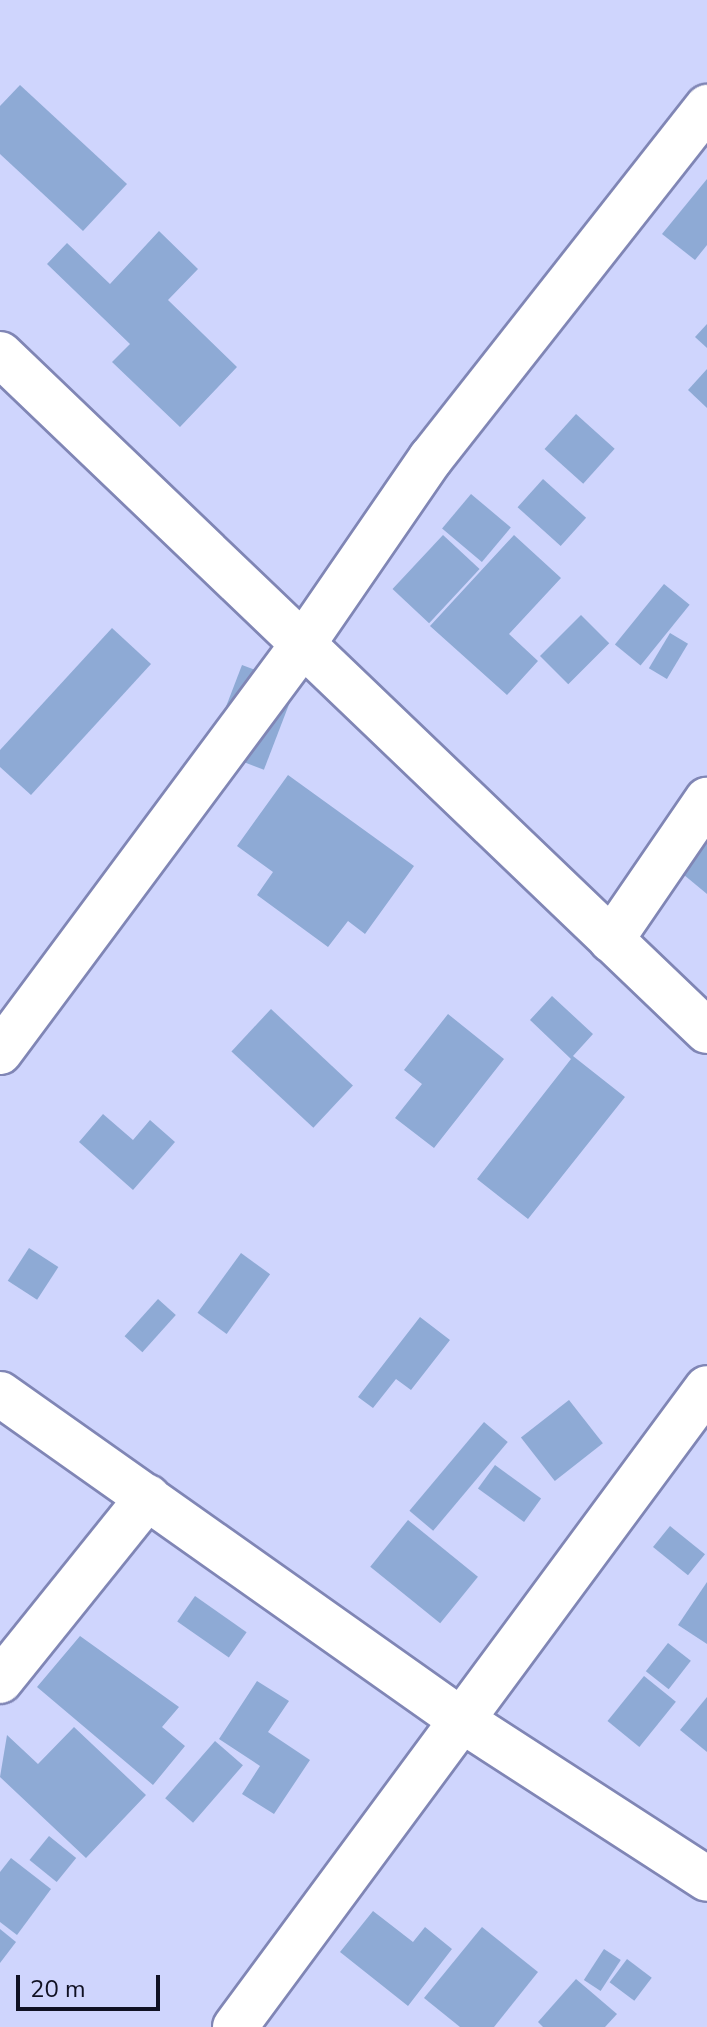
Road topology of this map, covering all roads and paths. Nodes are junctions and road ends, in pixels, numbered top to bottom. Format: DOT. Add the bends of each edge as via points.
graph roads {
  1 [pos="707,107"];
  2 [pos="1,359"];
  3 [pos="303,644"];
  4 [pos="707,800"];
  5 [pos="611,940"];
  6 [pos="707,1031"];
  7 [pos="0,1052"];
  8 [pos="707,1388"];
  9 [pos="0,1394"];
  10 [pos="148,1497"];
  11 [pos="0,1681"];
  12 [pos="460,1719"];
  13 [pos="707,1879"];
  14 [pos="235,2027"];
  1 -- 3 [label="street" via="431,458"];
  2 -- 3 [label="street"];
  3 -- 5 [label="street"];
  3 -- 7 [label="street"];
  4 -- 5 [label="street"];
  5 -- 6 [label="street"];
  8 -- 12 [label="street"];
  9 -- 10 [label="street"];
  10 -- 11 [label="street"];
  10 -- 12 [label="street"];
  12 -- 13 [label="street"];
  12 -- 14 [label="street"];
}
